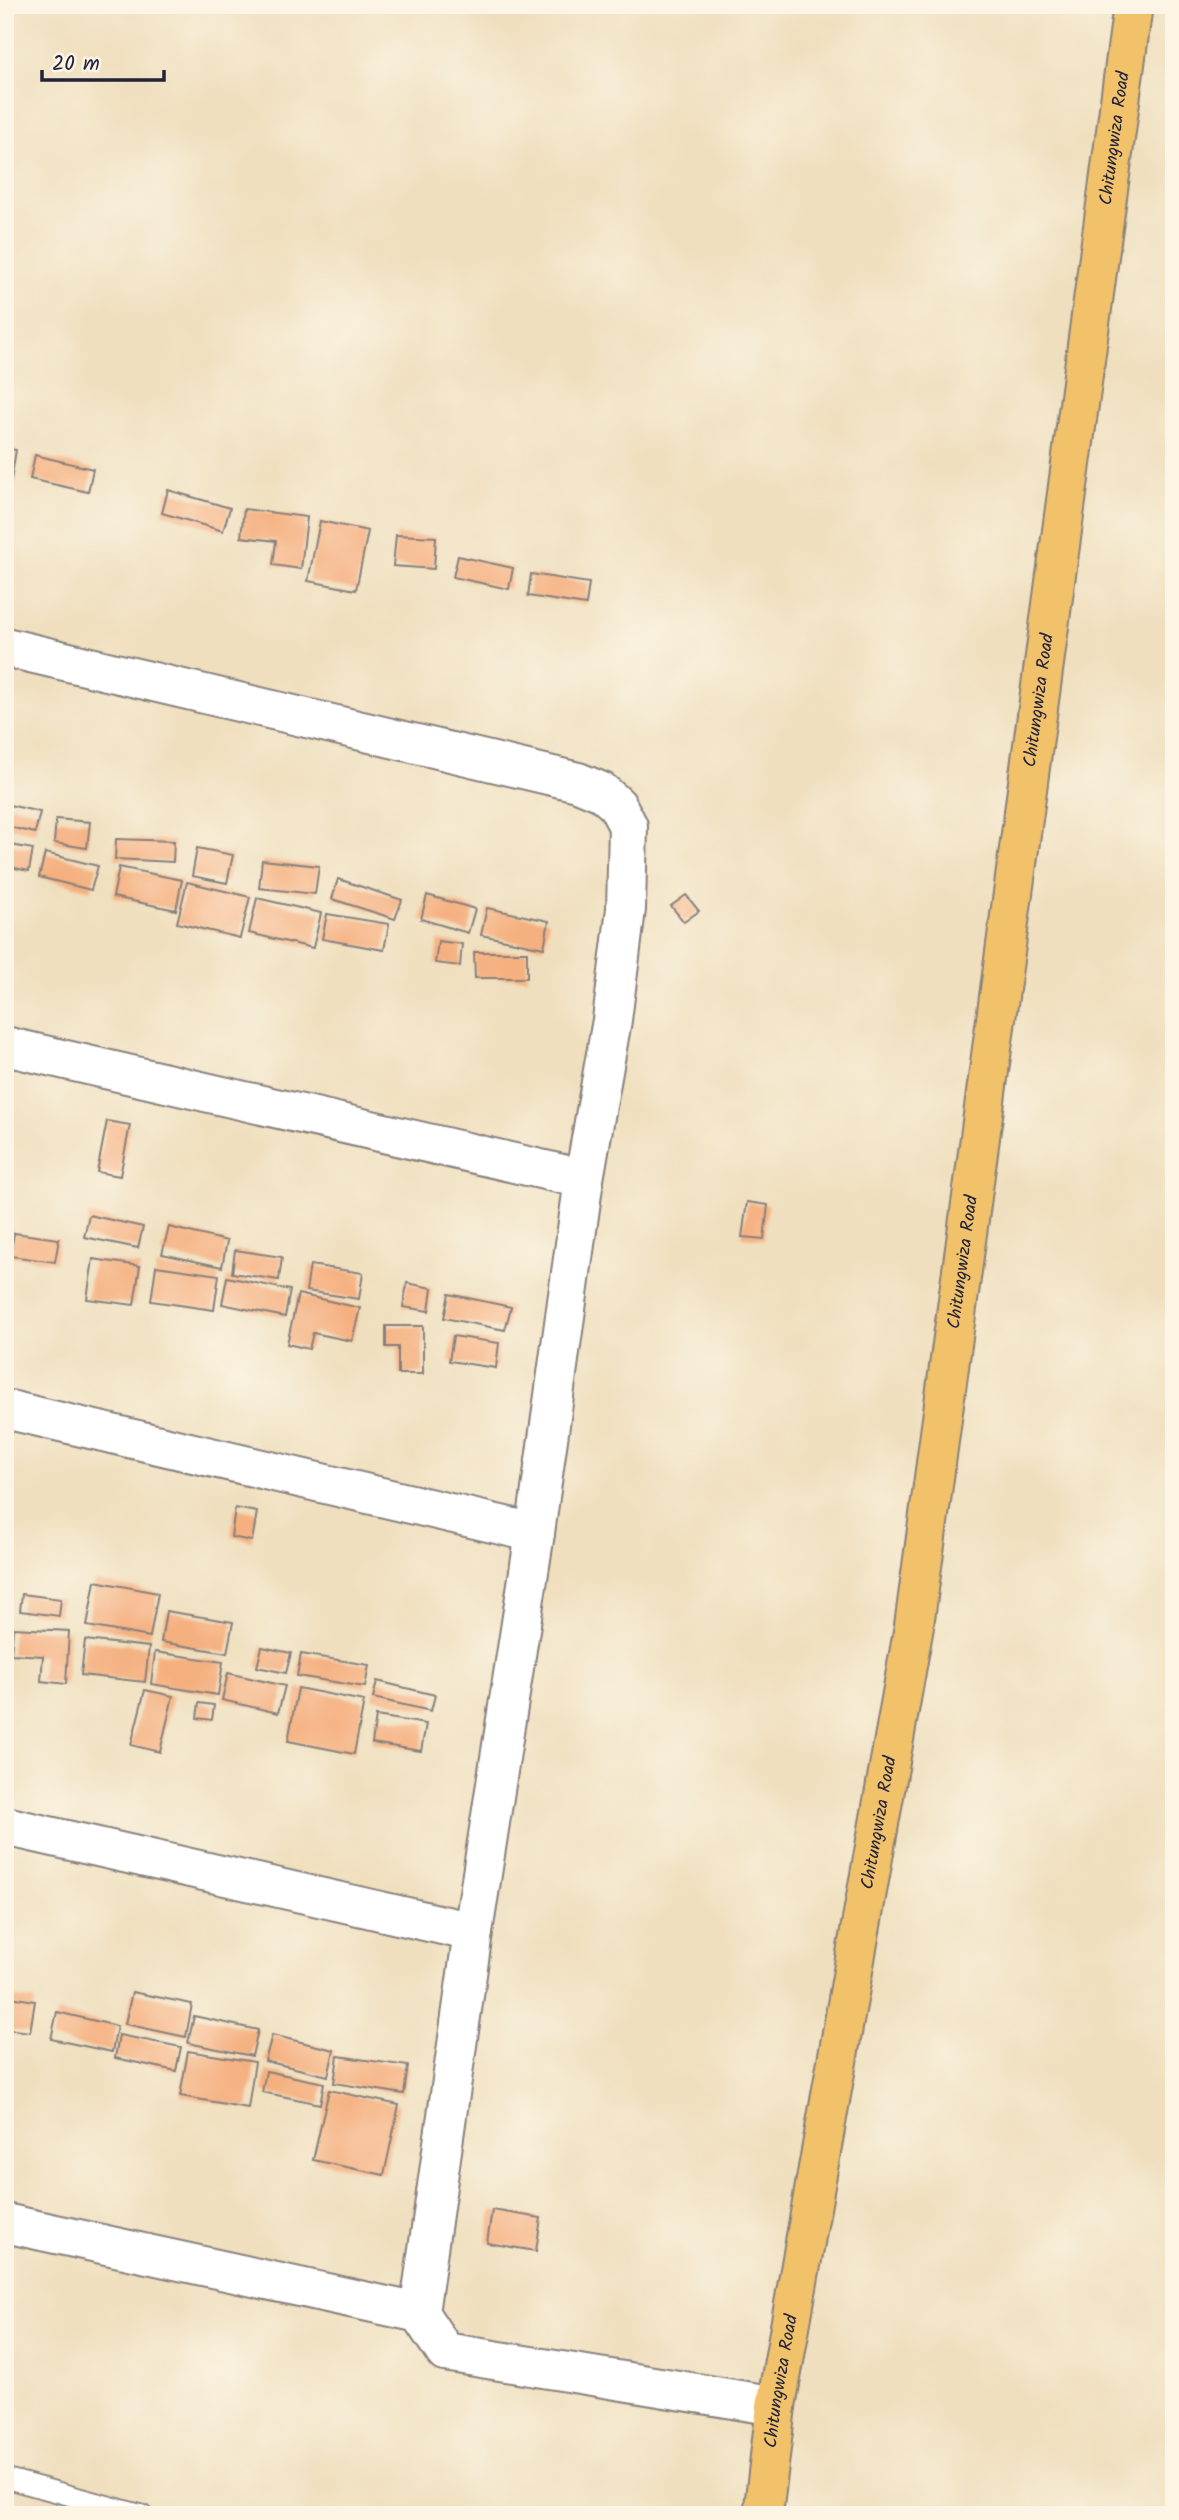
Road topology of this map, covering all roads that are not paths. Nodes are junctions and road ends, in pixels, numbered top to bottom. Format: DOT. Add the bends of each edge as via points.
graph roads {
  1 [pos="1133,5"];
  2 [pos="5,647"];
  3 [pos="5,1046"];
  4 [pos="584,1179"];
  5 [pos="5,1409"];
  6 [pos="535,1532"];
  7 [pos="5,1826"];
  8 [pos="473,1932"];
  9 [pos="5,2223"];
  10 [pos="419,2313"];
  11 [pos="775,2406"];
  12 [pos="5,2477"];
  13 [pos="142,2515"];
  14 [pos="763,2515"];
  1 -- 11 [label="main road, Chitungwiza Road" via="914,1626"];
  2 -- 4 [label="street" via="578,782 602,792 617,805 628,826 626,909"];
  3 -- 4 [label="street"];
  4 -- 6 [label="street"];
  5 -- 6 [label="street"];
  6 -- 8 [label="street"];
  7 -- 8 [label="street"];
  8 -- 10 [label="street"];
  9 -- 10 [label="street"];
  10 -- 11 [label="street" via="445,2352"];
  11 -- 14 [label="main road, Chitungwiza Road"];
  12 -- 13 [label="lane"];
}
